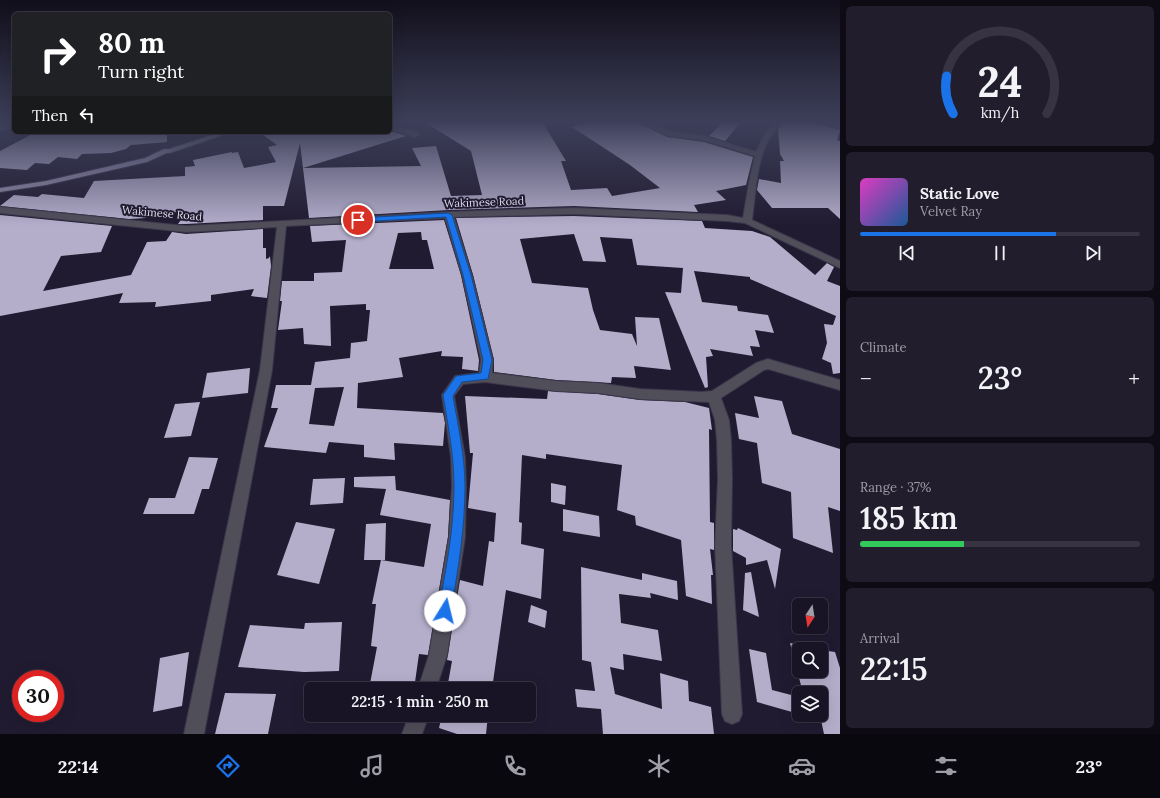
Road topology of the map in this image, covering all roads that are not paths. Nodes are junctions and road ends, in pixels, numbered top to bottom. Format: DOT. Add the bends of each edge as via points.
graph roads {
  1 [pos="128,157"];
  2 [pos="153,157"];
  3 [pos="759,157"];
  4 [pos="0,184"];
  5 [pos="0,190"];
  6 [pos="0,210"];
  7 [pos="448,215"];
  8 [pos="747,221"];
  9 [pos="282,224"];
  10 [pos="840,265"];
  11 [pos="485,377"];
  12 [pos="840,385"];
  13 [pos="714,396"];
  14 [pos="429,682"];
  15 [pos="732,714"];
  16 [pos="416,722"];
  17 [pos="194,734"];
  18 [pos="412,734"];
  1 -- 4 [label="highway" via="53,175"];
  2 -- 5 [label="highway" via="46,183"];
  3 -- 8 [label="street"];
  6 -- 9 [label="street, Wakimese Road" via="186,229"];
  7 -- 8 [label="street, Wakimese Road" via="574,211"];
  7 -- 9 [label="street, Wakimese Road"];
  7 -- 11 [label="street" via="467,275 487,360"];
  8 -- 10 [label="street, Wakimese Road"];
  9 -- 17 [label="street" via="266,370"];
  11 -- 13 [label="street" via="640,394"];
  11 -- 14 [label="street" via="459,379 448,395 460,486 457,537 438,655"];
  12 -- 13 [label="street" via="768,364 760,366"];
  13 -- 15 [label="street" via="722,420 724,440 723,545"];
  16 -- 18 [label="street"];
}
